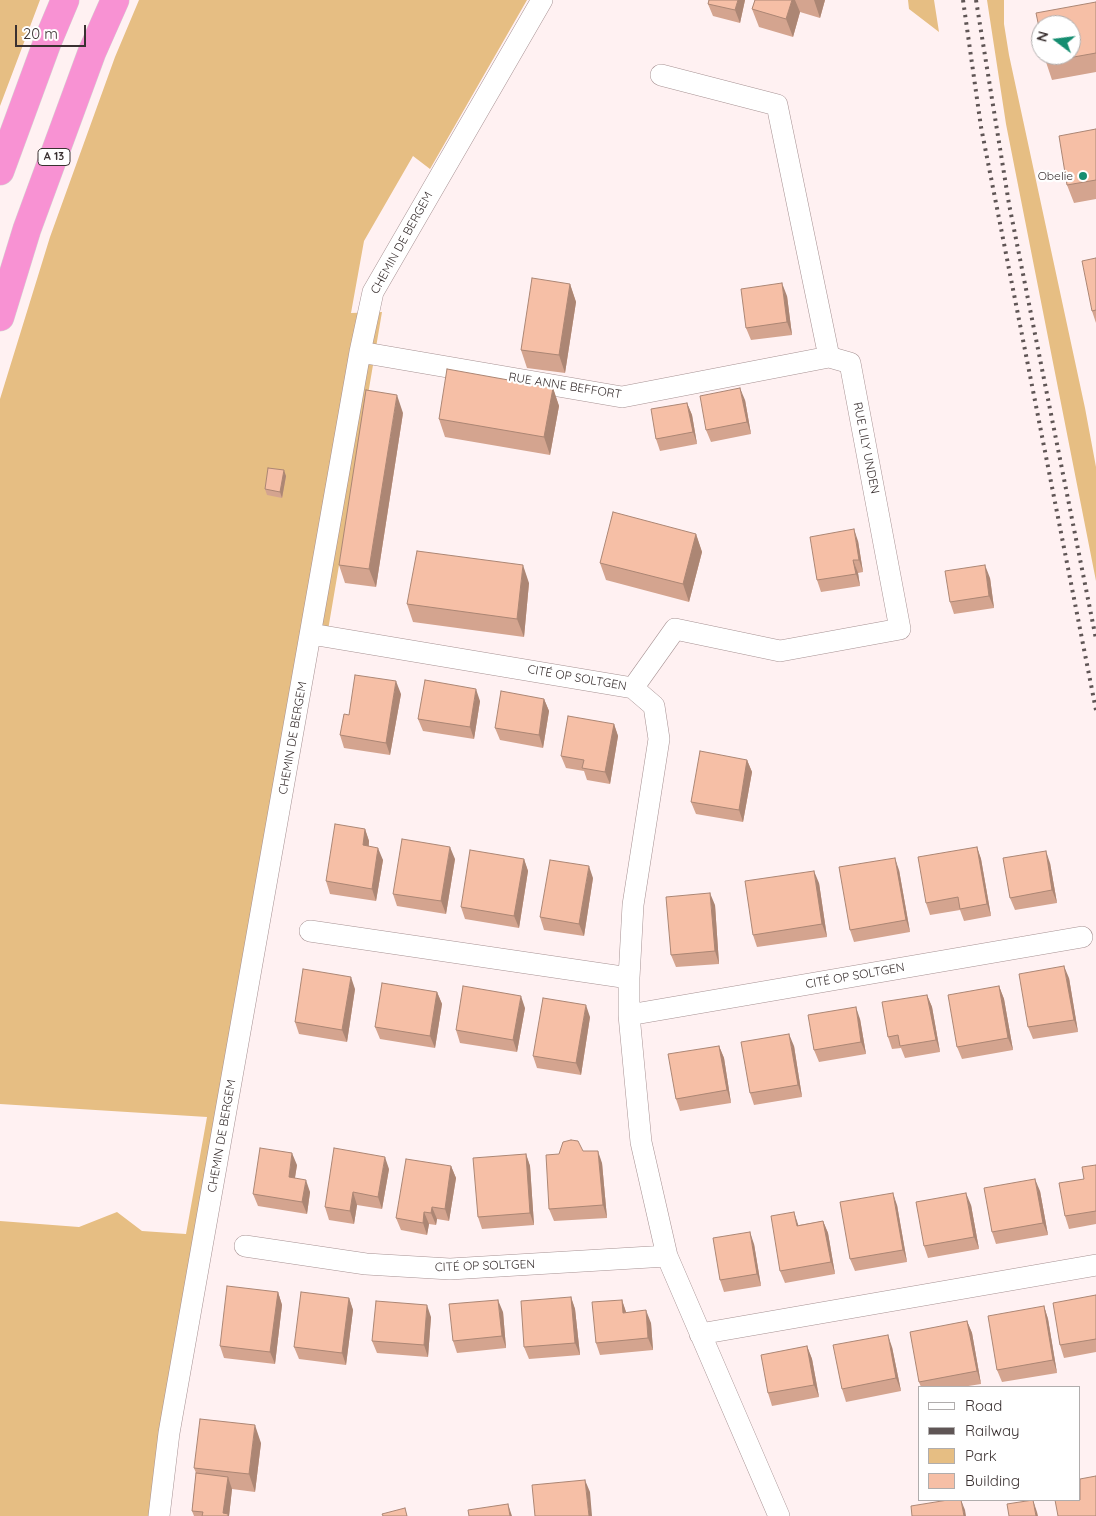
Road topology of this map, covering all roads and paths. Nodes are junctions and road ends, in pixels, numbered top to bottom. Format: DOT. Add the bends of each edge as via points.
graph roads {
  1 [pos="65,0"];
  2 [pos="115,0"];
  3 [pos="542,0"];
  4 [pos="662,75"];
  5 [pos="0,171"];
  6 [pos="0,316"];
  7 [pos="360,352"];
  8 [pos="829,357"];
  9 [pos="311,634"];
  10 [pos="633,688"];
  11 [pos="310,931"];
  12 [pos="1082,937"];
  13 [pos="628,978"];
  14 [pos="629,1015"];
  15 [pos="246,1246"];
  16 [pos="667,1256"];
  17 [pos="1096,1265"];
  18 [pos="700,1334"];
  19 [pos="159,1516"];
  20 [pos="779,1516"];
  1 -- 5 [label="highway"];
  2 -- 6 [label="highway, A 13" via="92,52 30,220"];
  3 -- 7 [label="street, CHEMIN DE BERGEM" via="373,292"];
  4 -- 8 [label="street" via="777,106"];
  7 -- 8 [label="street, RUE ANNE BEFFORT" via="622,397"];
  7 -- 9 [label="street, CHEMIN DE BERGEM"];
  8 -- 10 [label="street, RUE LILY UNDEN" via="850,363 900,629 780,651 674,629"];
  9 -- 10 [label="street, CITÉ OP SOLTGEN"];
  9 -- 19 [label="street, CHEMIN DE BERGEM" via="172,1416"];
  10 -- 13 [label="street, CITÉ OP SOLTGEN" via="654,706 659,739 633,906"];
  11 -- 13 [label="street"];
  12 -- 14 [label="street, CITÉ OP SOLTGEN"];
  13 -- 14 [label="street, CITÉ OP SOLTGEN"];
  14 -- 16 [label="street, CITÉ OP SOLTGEN" via="641,1142"];
  15 -- 16 [label="street, CITÉ OP SOLTGEN" via="366,1264 450,1269"];
  16 -- 18 [label="street, CITÉ OP SOLTGEN"];
  17 -- 18 [label="street"];
  18 -- 20 [label="street, CITÉ OP SOLTGEN"];
}
